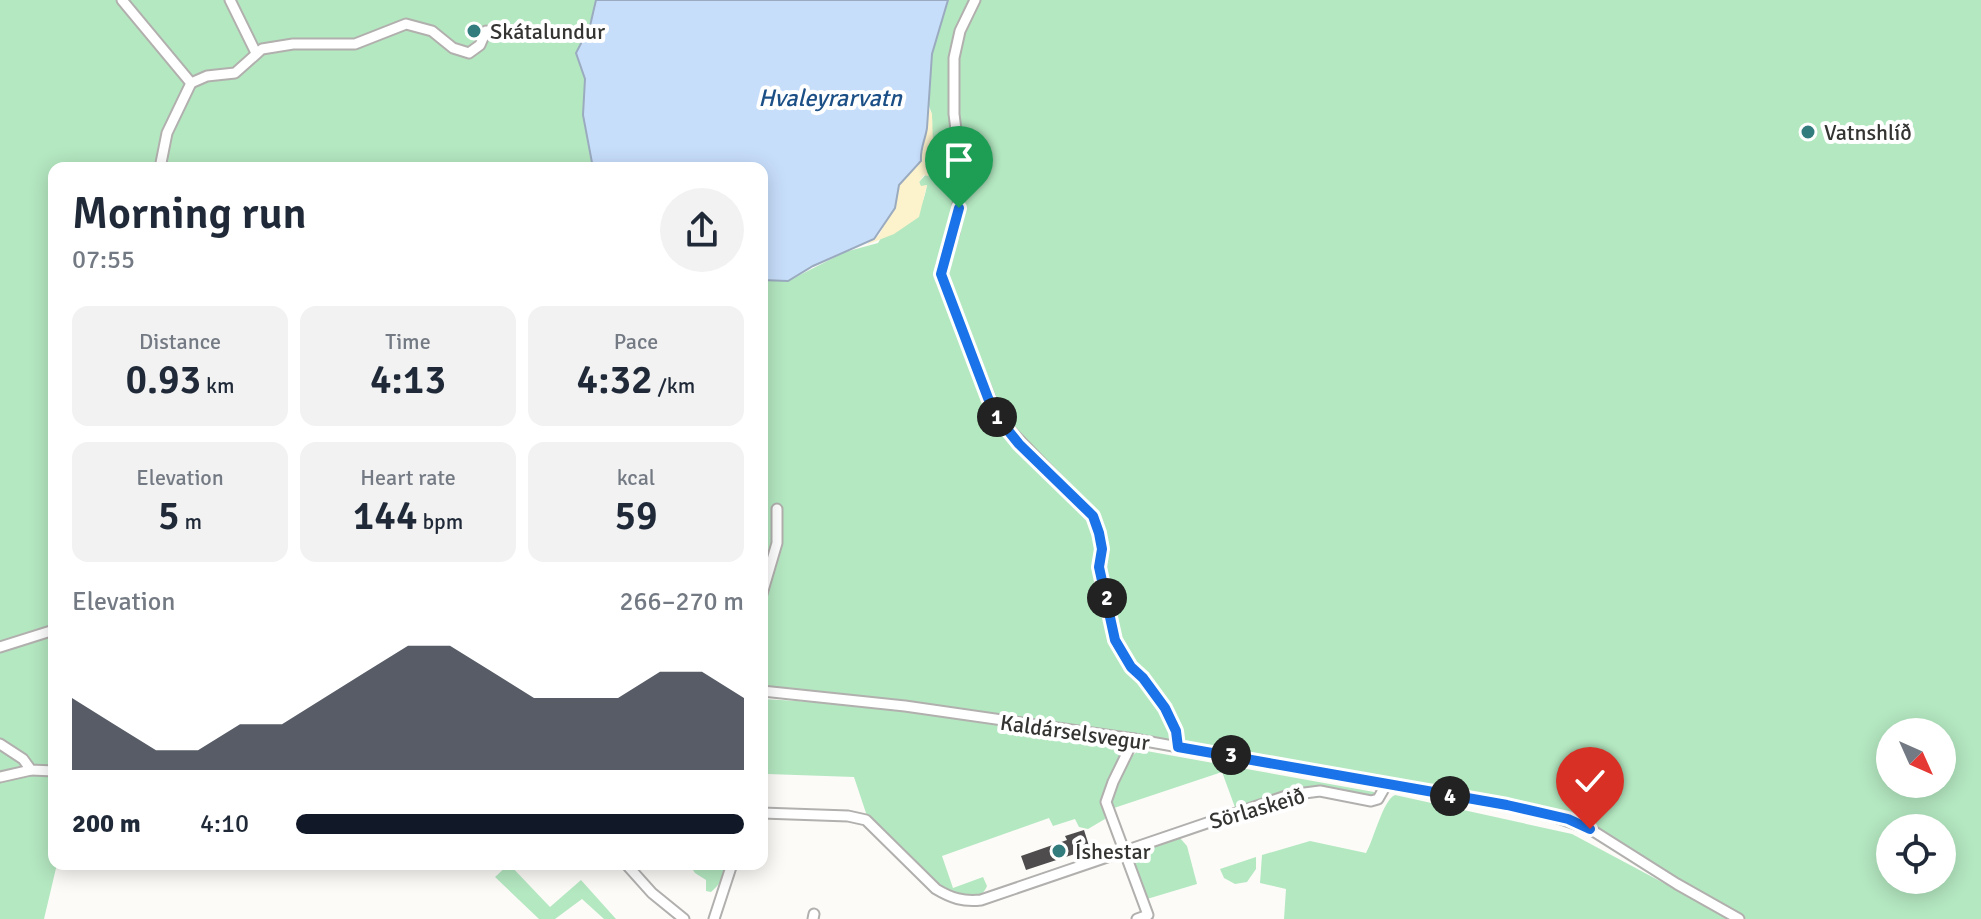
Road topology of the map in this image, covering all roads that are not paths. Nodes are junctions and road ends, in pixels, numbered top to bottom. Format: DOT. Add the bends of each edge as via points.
graph roads {
  1 [pos="122,0"];
  2 [pos="230,0"];
  3 [pos="975,0"];
  4 [pos="486,31"];
  5 [pos="256,53"];
  6 [pos="191,83"];
  7 [pos="161,162"];
  8 [pos="777,509"];
  9 [pos="768,574"];
  10 [pos="48,632"];
  11 [pos="0,647"];
  12 [pos="768,692"];
  13 [pos="1134,739"];
  14 [pos="0,744"];
  15 [pos="1178,747"];
  16 [pos="31,770"];
  17 [pos="48,771"];
  18 [pos="0,777"];
  19 [pos="1386,785"];
  20 [pos="768,813"];
  21 [pos="1123,851"];
  22 [pos="631,870"];
  23 [pos="730,870"];
  24 [pos="684,919"];
  25 [pos="714,919"];
  26 [pos="1137,919"];
  27 [pos="1739,919"];
  1 -- 6 [label="street"];
  2 -- 5 [label="street"];
  3 -- 15 [label="street" via="954,58 962,177 954,233 942,265 945,292 998,418 1093,516 1115,640 1165,708"];
  4 -- 5 [label="street" via="469,53 432,31 406,24 355,44 281,45"];
  5 -- 6 [label="street" via="235,73"];
  6 -- 7 [label="street" via="167,133"];
  8 -- 9 [label="street" via="777,543"];
  10 -- 11 [label="street"];
  12 -- 13 [label="street, Kaldárselsvegur"];
  13 -- 15 [label="street, Kaldárselsvegur"];
  13 -- 21 [label="street" via="1106,802"];
  14 -- 16 [label="street"];
  15 -- 19 [label="street, Kaldárselsvegur"];
  16 -- 17 [label="street"];
  16 -- 18 [label="street"];
  19 -- 21 [label="street, Sörlaskeið" via="1371,801 1320,791 1289,795"];
  19 -- 27 [label="street, Kaldárselsvegur" via="1568,819"];
  20 -- 21 [label="street, Sörlaskeið" via="866,820 936,889 959,900 981,900"];
  21 -- 26 [label="street" via="1148,915"];
  22 -- 24 [label="street"];
  23 -- 25 [label="street"];
}
